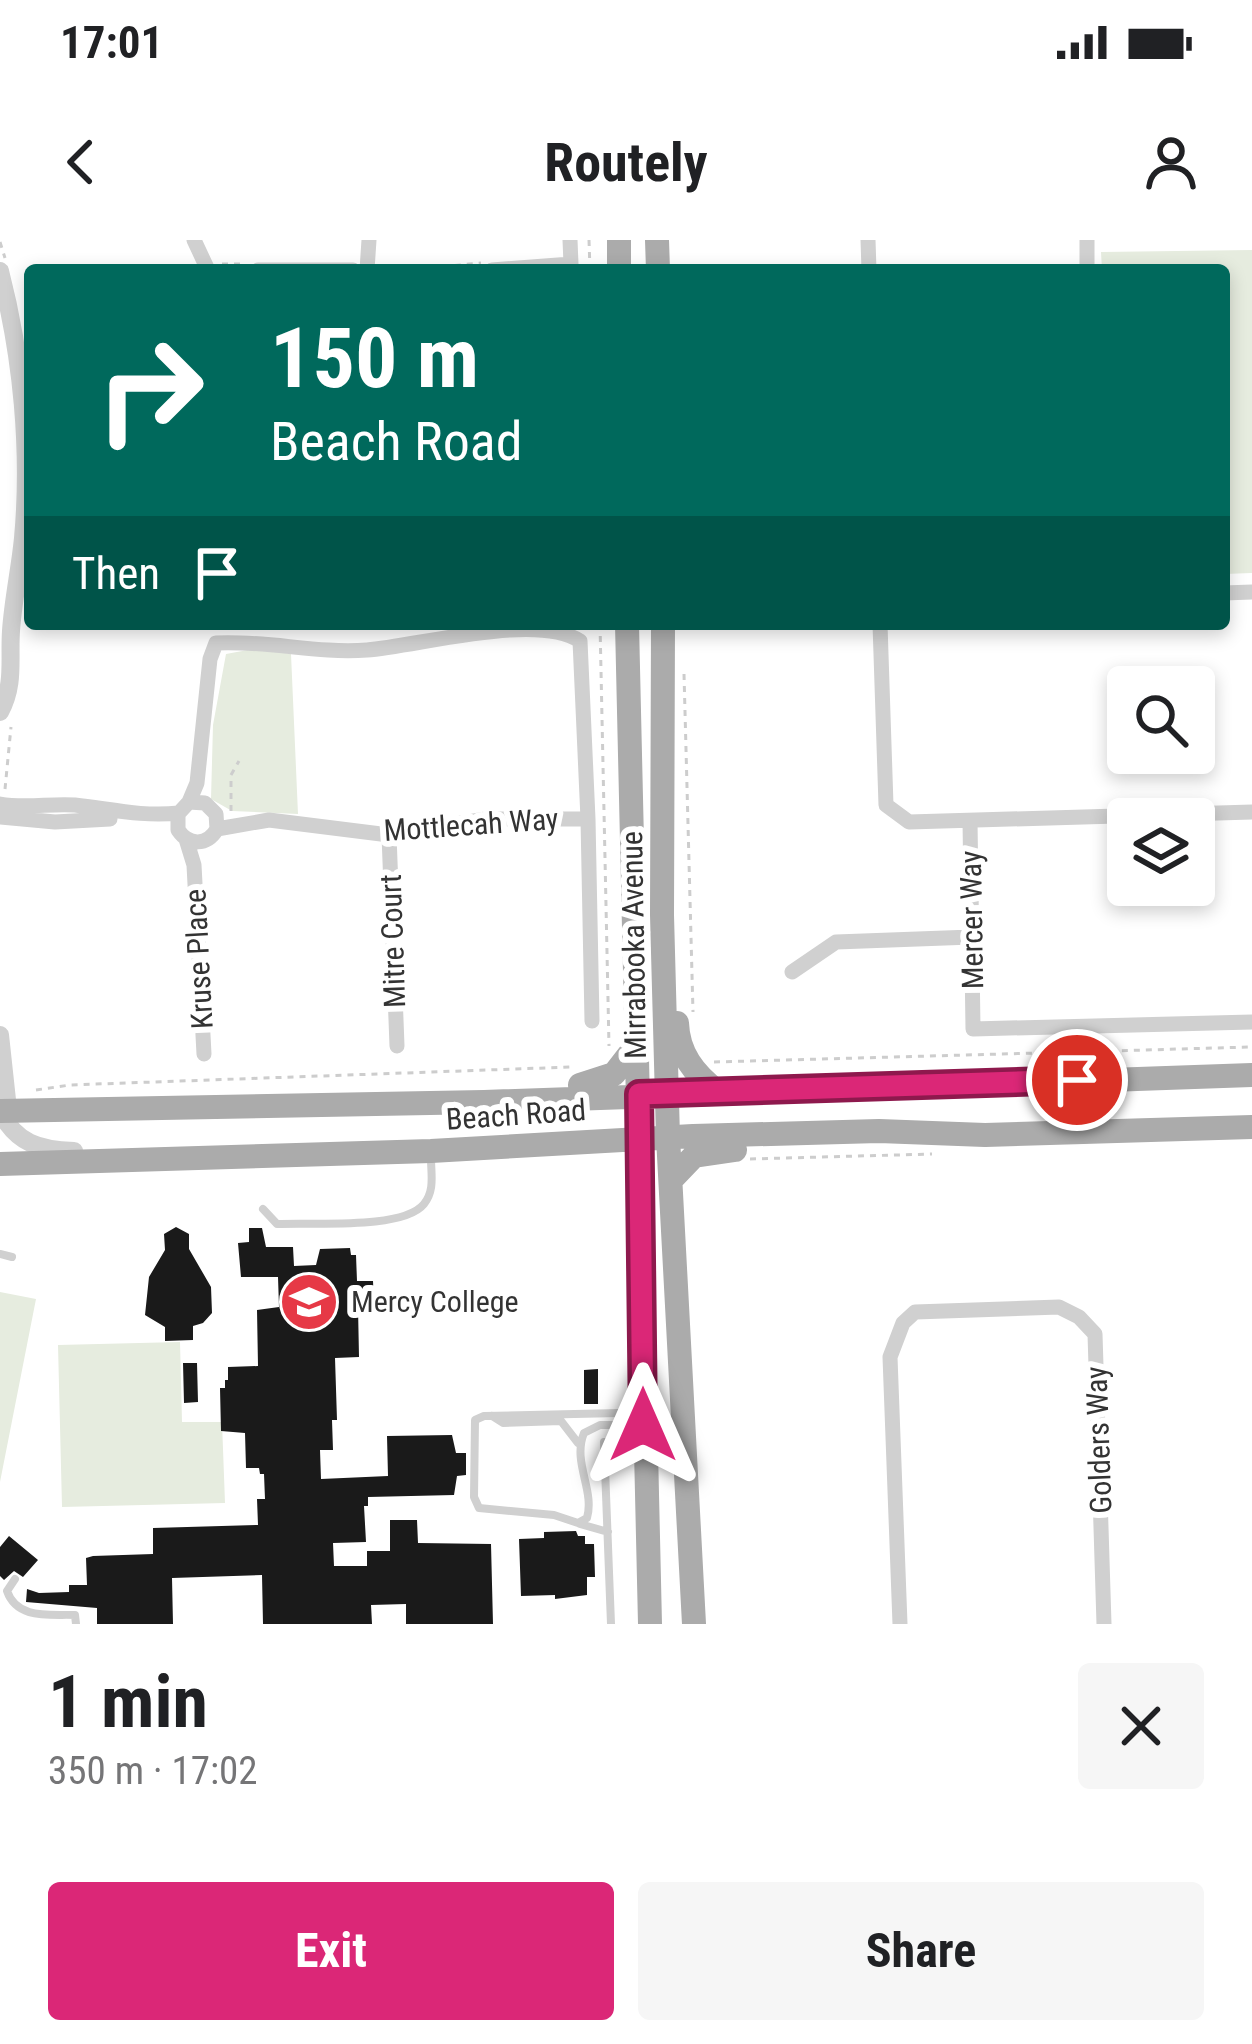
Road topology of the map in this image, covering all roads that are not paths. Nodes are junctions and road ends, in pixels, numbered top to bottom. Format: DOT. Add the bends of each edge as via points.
graph roads {
  1 [pos="0,271"];
  2 [pos="0,316"];
  3 [pos="12,341"];
  4 [pos="24,374"];
  5 [pos="24,496"];
  6 [pos="627,630"];
  7 [pos="662,630"];
  8 [pos="880,630"];
  9 [pos="5,645"];
  10 [pos="0,712"];
  11 [pos="0,804"];
  12 [pos="1252,812"];
  13 [pos="0,817"];
  14 [pos="588,819"];
  15 [pos="970,820"];
  16 [pos="205,821"];
  17 [pos="389,835"];
  18 [pos="662,915"];
  19 [pos="972,937"];
  20 [pos="792,972"];
  21 [pos="592,1022"];
  22 [pos="1252,1022"];
  23 [pos="0,1035"];
  24 [pos="638,1043"];
  25 [pos="398,1046"];
  26 [pos="204,1054"];
  27 [pos="708,1071"];
  28 [pos="1252,1075"];
  29 [pos="639,1094"];
  30 [pos="667,1094"];
  31 [pos="484,1102"];
  32 [pos="0,1112"];
  33 [pos="1252,1127"];
  34 [pos="847,1133"];
  35 [pos="668,1137"];
  36 [pos="639,1138"];
  37 [pos="607,1139"];
  38 [pos="430,1151"];
  39 [pos="174,1160"];
  40 [pos="0,1164"];
  41 [pos="670,1180"];
  42 [pos="263,1209"];
  43 [pos="0,1254"];
  44 [pos="12,1257"];
  45 [pos="643,1366"];
  46 [pos="491,1415"];
  47 [pos="643,1416"];
  48 [pos="604,1442"];
  49 [pos="579,1445"];
  50 [pos="578,1523"];
  51 [pos="608,1532"];
  52 [pos="15,1579"];
  53 [pos="76,1624"];
  54 [pos="610,1624"];
  55 [pos="650,1624"];
  56 [pos="694,1624"];
  57 [pos="900,1624"];
  58 [pos="1104,1624"];
  1 -- 3 [label="street"];
  2 -- 3 [label="street"];
  3 -- 4 [label="street"];
  5 -- 9 [label="street"];
  6 -- 24 [label="main road, Mirrabooka Avenue"];
  7 -- 18 [label="main road, Mirrabooka Avenue"];
  8 -- 15 [label="street" via="886,805 908,822"];
  9 -- 10 [label="street" via="13,669"];
  11 -- 16 [label="street, Mottlecah Way"];
  12 -- 15 [label="street"];
  13 -- 16 [label="street, Mottlecah Way"];
  14 -- 16 [label="street, Mottlecah Way" via="582,653 565,631 477,633 362,651 216,643 197,783"];
  14 -- 17 [label="street, Mottlecah Way" via="486,819"];
  14 -- 21 [label="street"];
  15 -- 19 [label="street, Mercer Way"];
  16 -- 17 [label="street, Mottlecah Way"];
  16 -- 26 [label="street, Kruse Place" via="194,865"];
  17 -- 25 [label="street, Mitre Court"];
  18 -- 27 [label="main road" via="674,946 678,1041"];
  18 -- 30 [label="main road, Mirrabooka Avenue"];
  19 -- 20 [label="street" via="836,942"];
  19 -- 22 [label="street, Mercer Way" via="974,1029"];
  23 -- 32 [label="street" via="7,1100"];
  24 -- 29 [label="main road, Mirrabooka Avenue"];
  24 -- 31 [label="main road" via="614,1074 591,1084"];
  27 -- 28 [label="main road, Beach Road"];
  27 -- 30 [label="main road, Beach Road"];
  29 -- 30 [label="main road, Beach Road"];
  29 -- 31 [label="main road, Beach Road"];
  29 -- 36 [label="main road, Mirrabooka Avenue"];
  30 -- 35 [label="main road, Mirrabooka Avenue"];
  31 -- 32 [label="main road, Beach Road"];
  32 -- 39 [label="street" via="9,1130 34,1145"];
  33 -- 34 [label="main road, Beach Road"];
  34 -- 35 [label="main road, Beach Road"];
  34 -- 41 [label="main road" via="808,1147 707,1151"];
  35 -- 36 [label="main road, Beach Road"];
  35 -- 41 [label="main road, Mirrabooka Avenue"];
  36 -- 37 [label="main road, Beach Road"];
  36 -- 45 [label="main road, Mirrabooka Avenue"];
  37 -- 38 [label="main road, Beach Road"];
  37 -- 45 [label="main road" via="631,1190"];
  38 -- 39 [label="main road, Beach Road"];
  38 -- 42 [label="lane" via="434,1183 404,1219 277,1224"];
  39 -- 40 [label="main road, Beach Road"];
  41 -- 56 [label="main road, Mirrabooka Avenue"];
  43 -- 44 [label="lane"];
  45 -- 47 [label="main road, Mirrabooka Avenue"];
  46 -- 47 [label="lane"];
  46 -- 49 [label="lane" via="502,1423 561,1421"];
  46 -- 50 [label="lane" via="475,1420 472,1431 479,1508"];
  47 -- 49 [label="lane" via="600,1425"];
  47 -- 55 [label="main road, Mirrabooka Avenue"];
  48 -- 51 [label="lane"];
  49 -- 50 [label="lane" via="590,1507"];
  50 -- 51 [label="lane"];
  51 -- 54 [label="lane"];
  52 -- 53 [label="lane" via="10,1601 25,1612 76,1615"];
  57 -- 58 [label="street, Golders Way" via="890,1357 903,1323 916,1312 1059,1307 1096,1334"];
}
